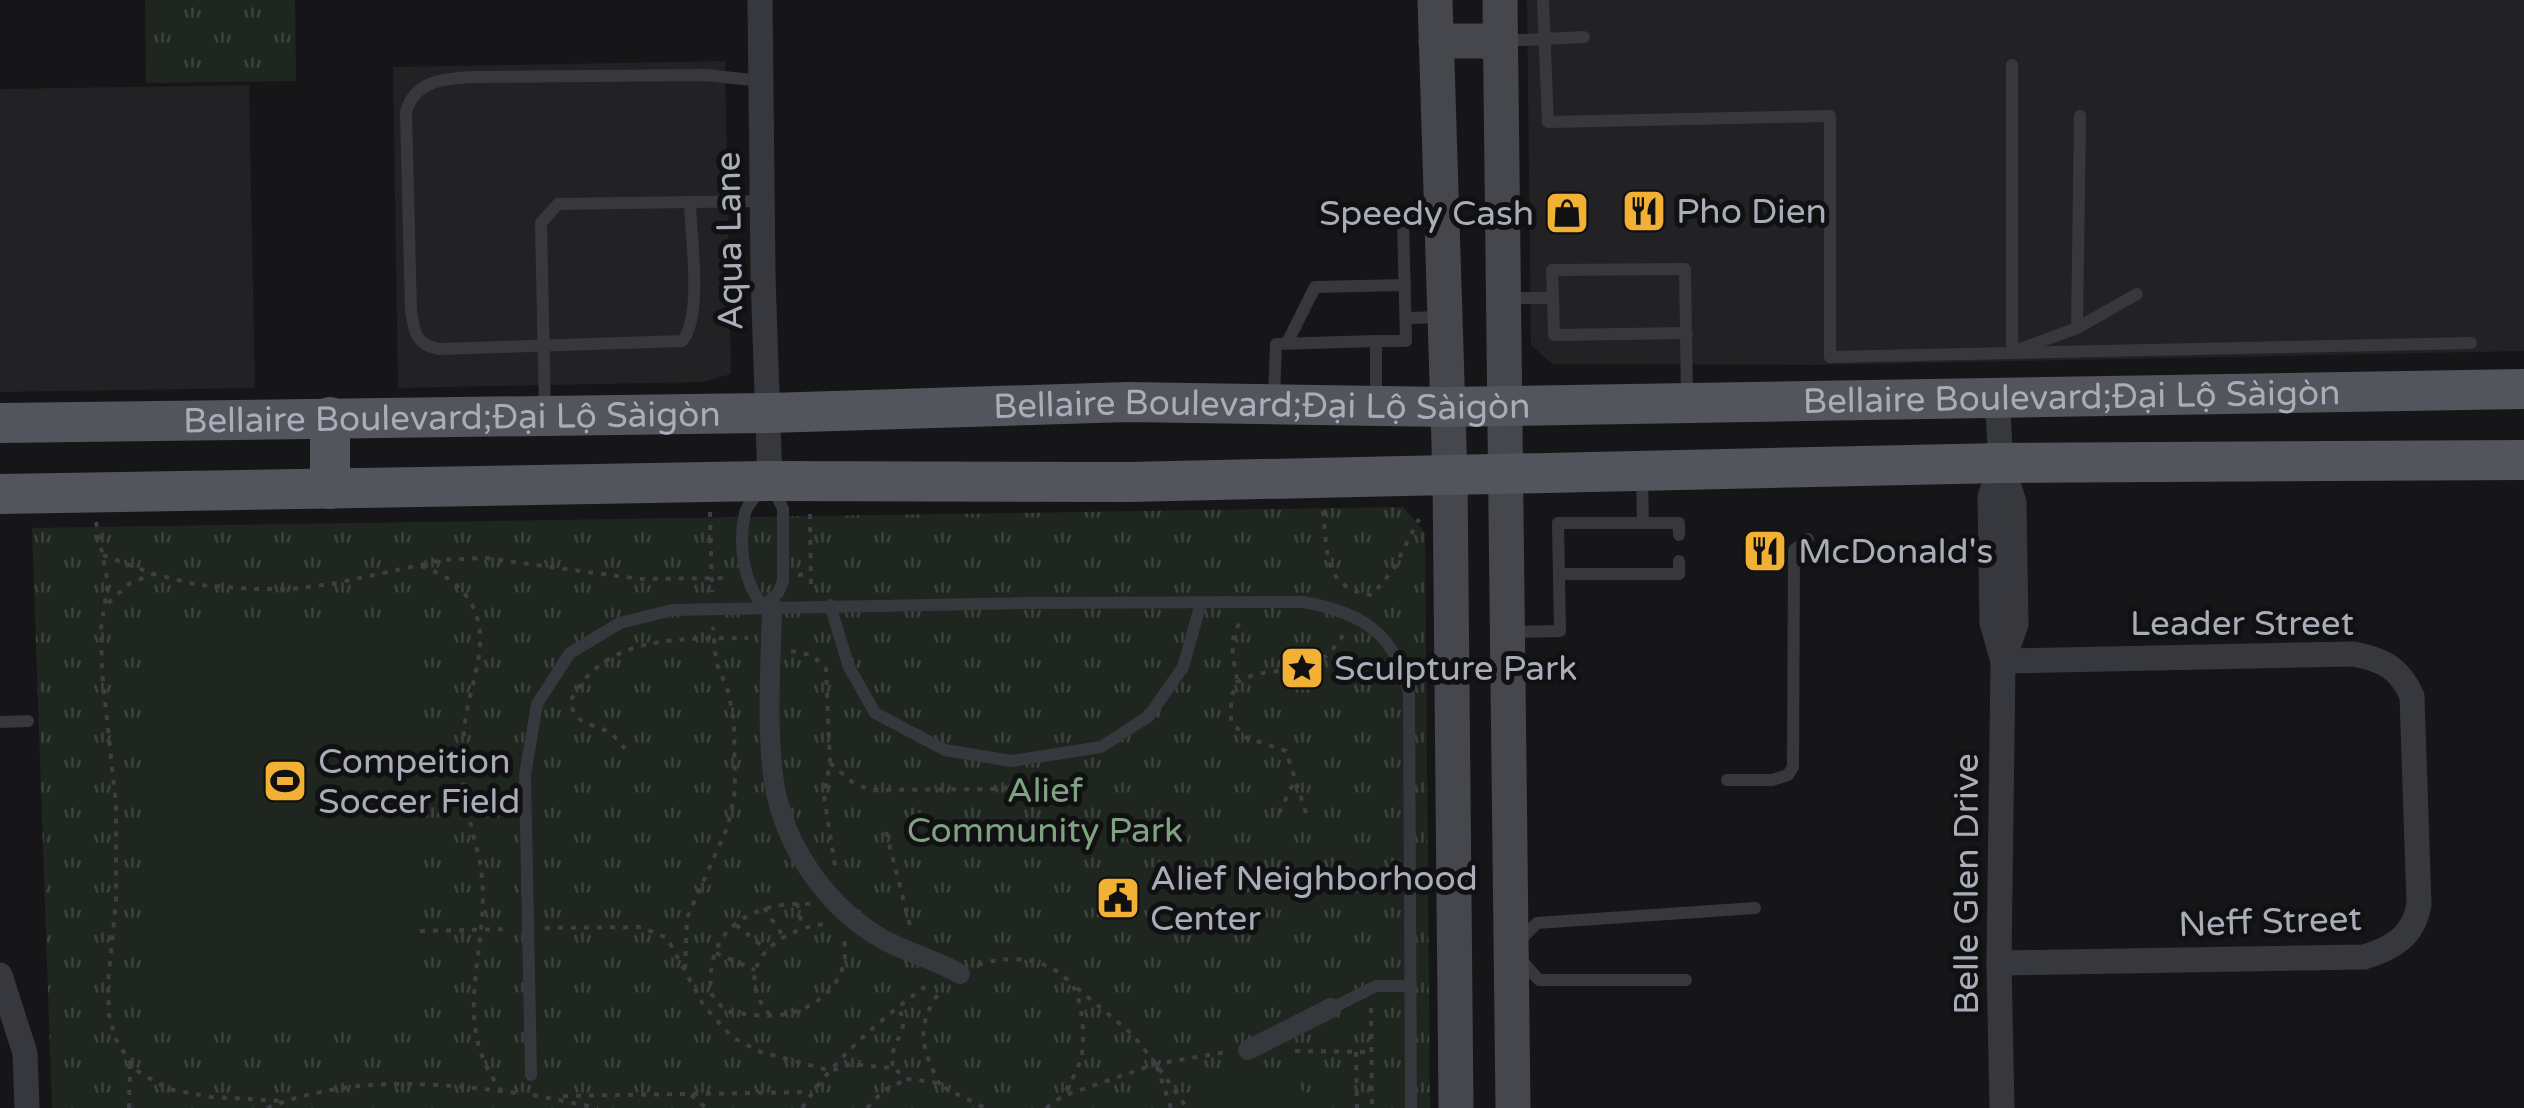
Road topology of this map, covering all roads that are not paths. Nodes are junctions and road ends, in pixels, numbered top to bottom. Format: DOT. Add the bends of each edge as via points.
graph roads {
  1 [pos="760,0"];
  2 [pos="1435,0"];
  3 [pos="1500,0"];
  4 [pos="1543,0"];
  5 [pos="1584,37"];
  6 [pos="1544,40"];
  7 [pos="1436,41"];
  8 [pos="1500,41"];
  9 [pos="2012,66"];
  10 [pos="761,81"];
  11 [pos="2080,116"];
  12 [pos="762,201"];
  13 [pos="690,204"];
  14 [pos="1441,220"];
  15 [pos="1405,285"];
  16 [pos="2137,294"];
  17 [pos="1506,298"];
  18 [pos="1553,298"];
  19 [pos="1444,317"];
  20 [pos="1406,318"];
  21 [pos="2077,328"];
  22 [pos="1687,333"];
  23 [pos="1376,342"];
  24 [pos="2470,343"];
  25 [pos="1287,344"];
  26 [pos="545,347"];
  27 [pos="2012,352"];
  28 [pos="2524,388"];
  29 [pos="1997,396"];
  30 [pos="1687,403"];
  31 [pos="1274,404"];
  32 [pos="1376,406"];
  33 [pos="1448,406"];
  34 [pos="1505,406"];
  35 [pos="769,413"];
  36 [pos="545,415"];
  37 [pos="330,417"];
  38 [pos="0,423"];
  39 [pos="2524,460"];
  40 [pos="2001,463"];
  41 [pos="1642,471"];
  42 [pos="1506,475"];
  43 [pos="1450,476"];
  44 [pos="770,481"];
  45 [pos="330,489"];
  46 [pos="0,494"];
  47 [pos="1652,527"];
  48 [pos="1679,535"];
  49 [pos="1808,539"];
  50 [pos="1679,561"];
  51 [pos="1559,574"];
  52 [pos="1201,603"];
  53 [pos="830,605"];
  54 [pos="767,606"];
  55 [pos="1507,632"];
  56 [pos="2004,661"];
  57 [pos="28,721"];
  58 [pos="0,722"];
  59 [pos="1727,780"];
  60 [pos="2417,806"];
  61 [pos="1755,908"];
  62 [pos="1454,949"];
  63 [pos="1510,949"];
  64 [pos="1999,962"];
  65 [pos="955,971"];
  66 [pos="0,976"];
  67 [pos="1686,980"];
  68 [pos="1410,986"];
  69 [pos="1334,1007"];
  70 [pos="1248,1050"];
  71 [pos="531,1075"];
  72 [pos="27,1108"];
  73 [pos="1410,1108"];
  74 [pos="1456,1108"];
  75 [pos="1514,1108"];
  76 [pos="2002,1108"];
  1 -- 10 [label="street, Aqua Lane"];
  2 -- 7 [label="main road"];
  3 -- 8 [label="main road"];
  4 -- 6 [label="lane"];
  5 -- 6 [label="lane"];
  6 -- 8 [label="lane"];
  6 -- 27 [label="lane" via="1548,122 1830,116 1830,357"];
  7 -- 8 [label="main road"];
  7 -- 14 [label="main road"];
  8 -- 17 [label="main road"];
  9 -- 27 [label="lane"];
  10 -- 12 [label="street, Aqua Lane"];
  10 -- 26 [label="lane" via="706,75 476,76 432,83 409,100 411,312 418,340 438,348"];
  11 -- 21 [label="lane"];
  12 -- 13 [label="lane"];
  12 -- 35 [label="street, Aqua Lane"];
  13 -- 26 [label="lane" via="693,314 682,341"];
  13 -- 26 [label="lane" via="558,204 541,223"];
  14 -- 15 [label="lane" via="1403,221"];
  14 -- 19 [label="main road"];
  15 -- 20 [label="lane"];
  15 -- 25 [label="lane" via="1315,287"];
  16 -- 21 [label="lane"];
  17 -- 18 [label="lane"];
  17 -- 34 [label="main road"];
  18 -- 22 [label="lane" via="1554,335"];
  18 -- 22 [label="lane" via="1552,270 1685,269"];
  19 -- 20 [label="lane"];
  19 -- 33 [label="main road"];
  20 -- 23 [label="lane" via="1406,341"];
  21 -- 27 [label="lane"];
  22 -- 30 [label="lane"];
  23 -- 25 [label="lane"];
  23 -- 32 [label="lane"];
  24 -- 27 [label="lane"];
  25 -- 31 [label="lane" via="1276,344"];
  26 -- 36 [label="lane"];
  28 -- 29 [label="main road, Bellaire Boulevard;Đại Lộ Sàigòn"];
  29 -- 30 [label="main road, Bellaire Boulevard;Đại Lộ Sàigòn"];
  29 -- 40 [label="street, Belle Glen Drive"];
  30 -- 34 [label="main road, Bellaire Boulevard;Đại Lộ Sàigòn"];
  31 -- 32 [label="main road, Bellaire Boulevard;Đại Lộ Sàigòn"];
  31 -- 35 [label="main road, Bellaire Boulevard;Đại Lộ Sàigòn"];
  32 -- 33 [label="main road, Bellaire Boulevard;Đại Lộ Sàigòn"];
  33 -- 34 [label="main road, Bellaire Boulevard;Đại Lộ Sàigòn"];
  33 -- 43 [label="main road"];
  34 -- 42 [label="main road"];
  35 -- 36 [label="main road, Bellaire Boulevard;Đại Lộ Sàigòn"];
  35 -- 44 [label="street, Aqua Lane"];
  36 -- 37 [label="main road, Bellaire Boulevard;Đại Lộ Sàigòn"];
  37 -- 38 [label="main road, Bellaire Boulevard;Đại Lộ Sàigòn"];
  37 -- 45 [label="main road"];
  39 -- 40 [label="main road, Bellaire Boulevard;Đại Lộ Sàigòn"];
  40 -- 41 [label="main road, Bellaire Boulevard;Đại Lộ Sàigòn"];
  40 -- 56 [label="street, Belle Glen Drive" via="1990,497 1992,623"];
  41 -- 42 [label="main road, Bellaire Boulevard;Đại Lộ Sàigòn"];
  41 -- 47 [label="lane"];
  42 -- 43 [label="main road, Bellaire Boulevard;Đại Lộ Sàigòn"];
  42 -- 55 [label="main road"];
  43 -- 44 [label="main road, Bellaire Boulevard;Đại Lộ Sàigòn"];
  43 -- 62 [label="main road"];
  44 -- 45 [label="main road, Bellaire Boulevard;Đại Lộ Sàigòn"];
  44 -- 54 [label="lane" via="782,509 783,576"];
  44 -- 54 [label="lane" via="745,510 745,577"];
  45 -- 46 [label="main road, Bellaire Boulevard;Đại Lộ Sàigòn"];
  47 -- 48 [label="lane" via="1679,523"];
  47 -- 51 [label="lane" via="1577,529 1558,523"];
  49 -- 59 [label="lane" via="1794,550 1793,768 1772,780"];
  50 -- 51 [label="lane" via="1680,574 1658,568"];
  51 -- 55 [label="lane" via="1560,631"];
  52 -- 53 [label="lane"];
  52 -- 53 [label="lane" via="1183,667 1148,716 1101,747 1012,761 944,750 875,714 850,667"];
  52 -- 68 [label="lane" via="1340,608 1392,646 1410,711"];
  53 -- 54 [label="lane"];
  54 -- 65 [label="street" via="774,780 807,867 837,916"];
  54 -- 71 [label="lane" via="672,610 620,622 570,653 537,704 525,774"];
  55 -- 63 [label="main road"];
  56 -- 60 [label="street, Leader Street" via="2376,658 2399,672 2412,696"];
  56 -- 64 [label="street, Belle Glen Drive"];
  57 -- 58 [label="lane"];
  60 -- 64 [label="street, Neff Street" via="2417,918 2384,951 2364,957"];
  61 -- 63 [label="lane" via="1537,924"];
  62 -- 63 [label="main road"];
  62 -- 74 [label="main road"];
  63 -- 67 [label="lane" via="1540,980"];
  63 -- 75 [label="main road"];
  64 -- 76 [label="street, Belle Glen Drive"];
  66 -- 72 [label="street" via="25,1052"];
  68 -- 69 [label="lane" via="1371,988"];
  68 -- 73 [label="lane"];
  69 -- 70 [label="street"];
}
